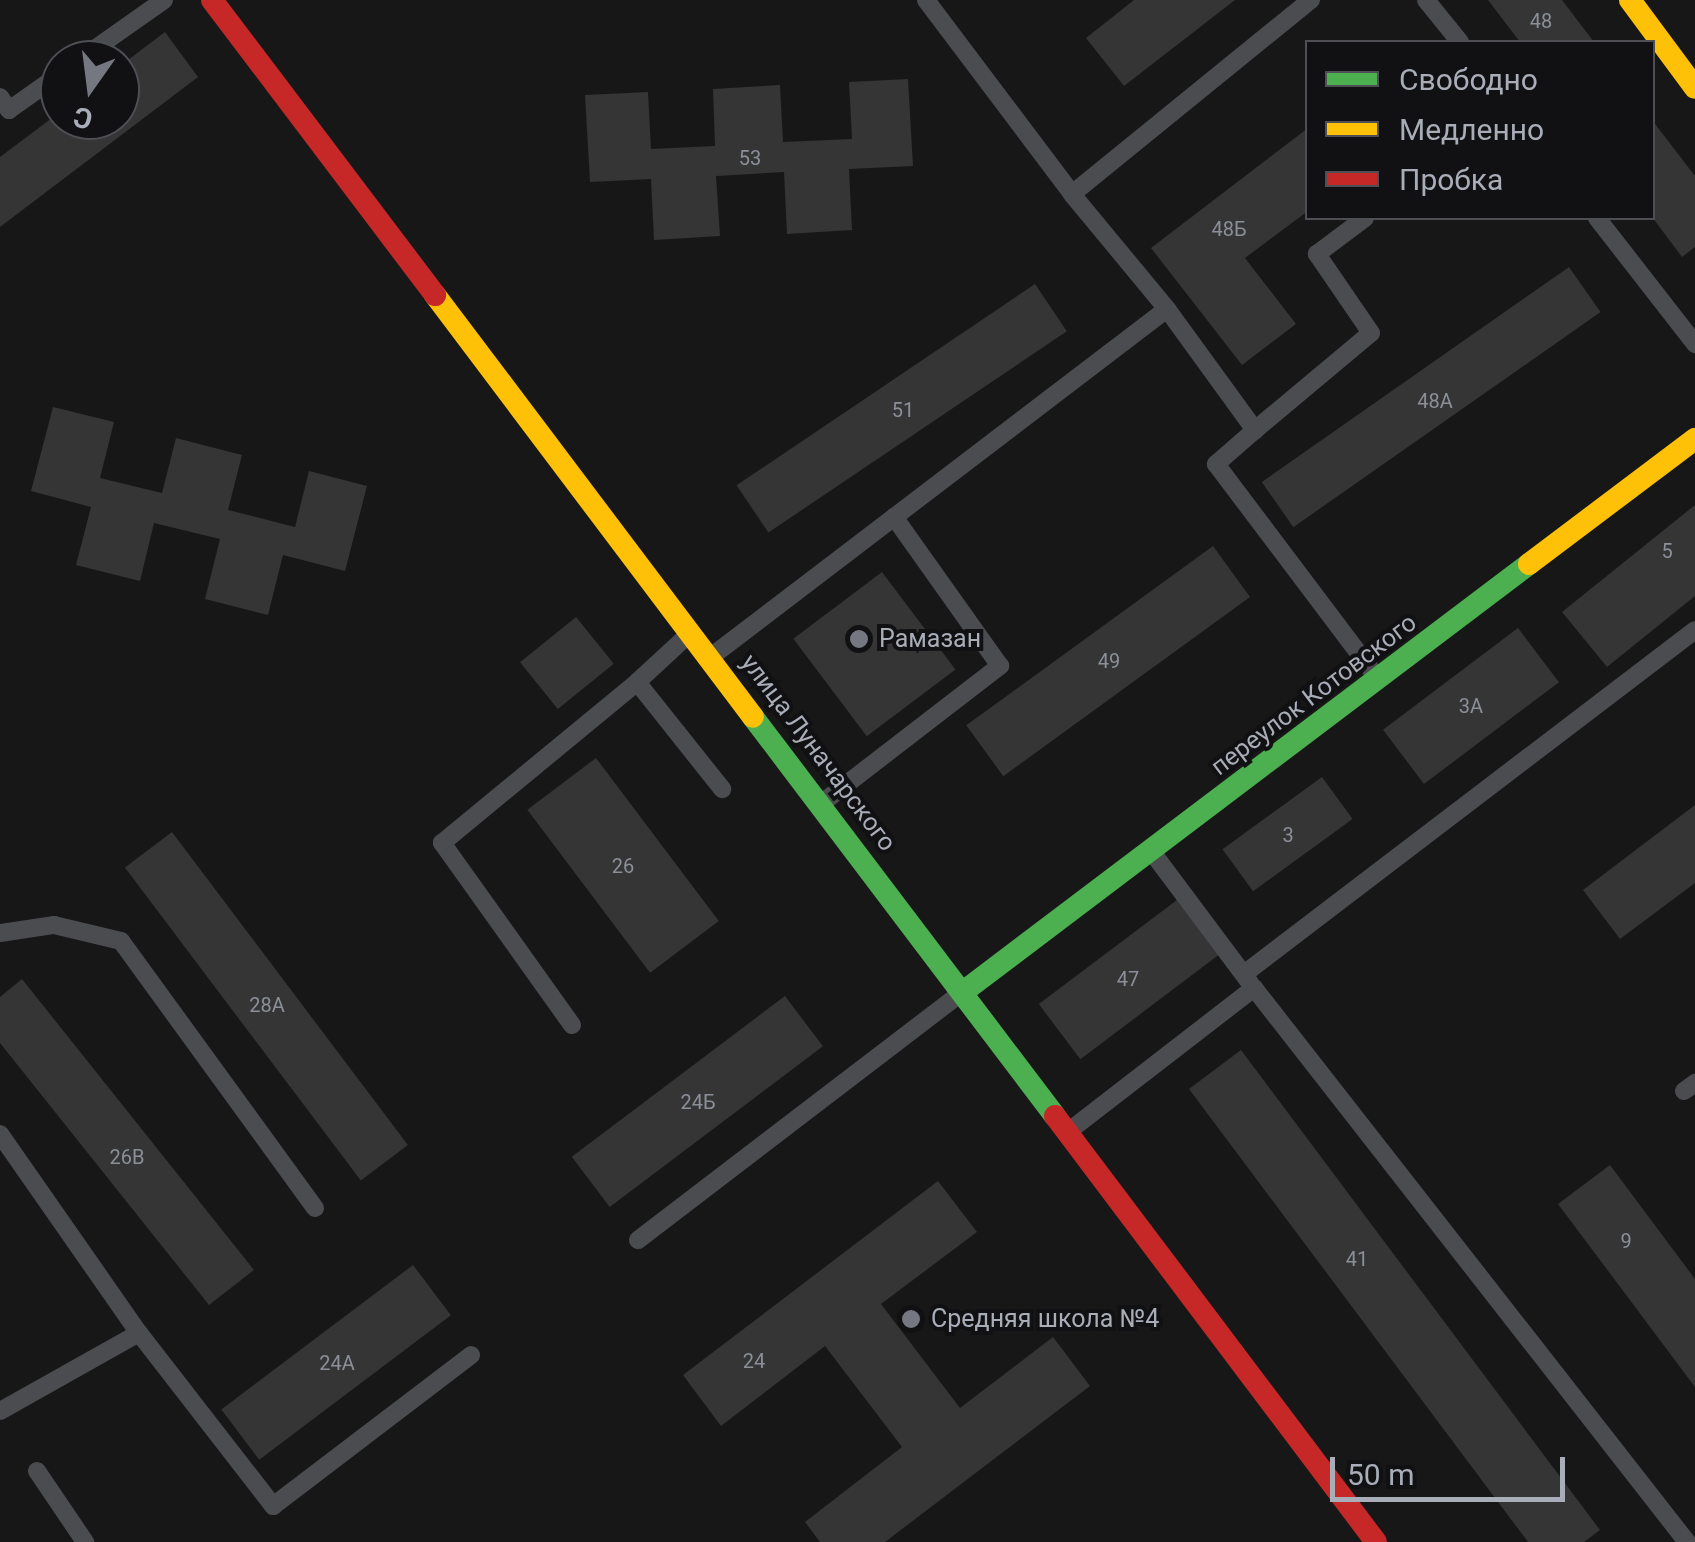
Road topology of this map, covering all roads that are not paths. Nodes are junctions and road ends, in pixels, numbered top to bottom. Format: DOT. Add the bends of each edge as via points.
graph roads {
  1 [pos="164,0"];
  2 [pos="212,0"];
  3 [pos="926,0"];
  4 [pos="1311,0"];
  5 [pos="1426,0"];
  6 [pos="1630,0"];
  7 [pos="107,40"];
  8 [pos="1458,40"];
  9 [pos="40,86"];
  10 [pos="1695,88"];
  11 [pos="3,108"];
  12 [pos="1072,194"];
  13 [pos="1362,220"];
  14 [pos="1599,220"];
  15 [pos="1167,309"];
  16 [pos="1695,344"];
  17 [pos="1254,430"];
  18 [pos="1695,439"];
  19 [pos="894,518"];
  20 [pos="1695,630"];
  21 [pos="692,631"];
  22 [pos="712,656"];
  23 [pos="1379,681"];
  24 [pos="637,682"];
  25 [pos="722,789"];
  26 [pos="822,803"];
  27 [pos="1151,851"];
  28 [pos="0,933"];
  29 [pos="1249,981"];
  30 [pos="963,992"];
  31 [pos="572,1024"];
  32 [pos="1068,1132"];
  33 [pos="0,1134"];
  34 [pos="315,1208"];
  35 [pos="638,1240"];
  36 [pos="139,1333"];
  37 [pos="471,1355"];
  38 [pos="0,1412"];
  39 [pos="37,1471"];
  40 [pos="85,1542"];
  41 [pos="1376,1542"];
  42 [pos="1687,1542"];
  1 -- 7 [label="lane"];
  2 -- 21 [label="street, улица Луначарского"];
  3 -- 12 [label="lane"];
  4 -- 12 [label="lane"];
  5 -- 8 [label="lane"];
  6 -- 10 [label="street"];
  9 -- 11 [label="lane"];
  12 -- 15 [label="lane"];
  13 -- 17 [label="lane" via="1317,254 1372,333"];
  14 -- 16 [label="lane"];
  15 -- 17 [label="lane"];
  15 -- 19 [label="lane"];
  17 -- 23 [label="lane" via="1216,464"];
  18 -- 23 [label="street, переулок Котовского"];
  19 -- 22 [label="lane"];
  19 -- 26 [label="lane" via="1000,666"];
  20 -- 29 [label="lane"];
  21 -- 22 [label="street, улица Луначарского"];
  21 -- 24 [label="lane"];
  22 -- 26 [label="street, улица Луначарского"];
  23 -- 27 [label="street, переулок Котовского"];
  24 -- 25 [label="lane"];
  24 -- 31 [label="lane" via="442,843"];
  26 -- 30 [label="street, улица Луначарского"];
  27 -- 29 [label="lane"];
  27 -- 30 [label="street, переулок Котовского"];
  28 -- 34 [label="lane" via="54,924 120,941"];
  29 -- 32 [label="lane"];
  29 -- 42 [label="lane"];
  30 -- 32 [label="street, улица Луначарского"];
  30 -- 35 [label="lane"];
  32 -- 41 [label="street, улица Луначарского"];
  33 -- 36 [label="lane"];
  36 -- 37 [label="lane" via="273,1506"];
  36 -- 38 [label="lane"];
  39 -- 40 [label="lane"];
}
